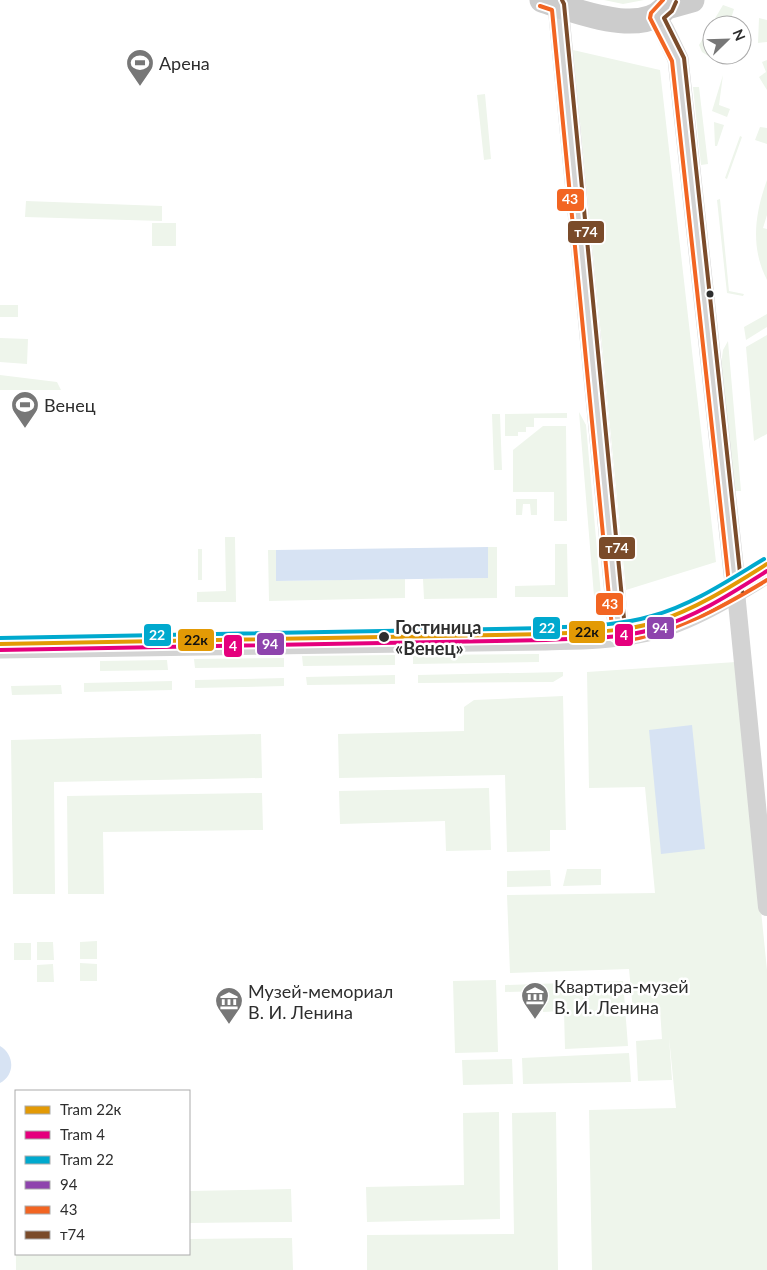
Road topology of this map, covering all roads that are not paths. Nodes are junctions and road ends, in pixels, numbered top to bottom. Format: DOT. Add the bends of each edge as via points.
graph roads {
  1 [pos="692,0"];
  2 [pos="552,2"];
  3 [pos="664,8"];
  4 [pos="767,573"];
  5 [pos="736,592"];
  6 [pos="619,636"];
  7 [pos="0,648"];
  8 [pos="765,861"];
  9 [pos="767,906"];
  1 -- 3 [label="main road"];
  2 -- 3 [label="main road" via="615,20 640,20"];
  2 -- 6 [label="street"];
  3 -- 5 [label="street" via="664,30 678,59"];
  4 -- 5 [label="street"];
  5 -- 6 [label="street" via="658,628"];
  5 -- 8 [label="street"];
  6 -- 7 [label="street"];
  8 -- 9 [label="street"];
}
